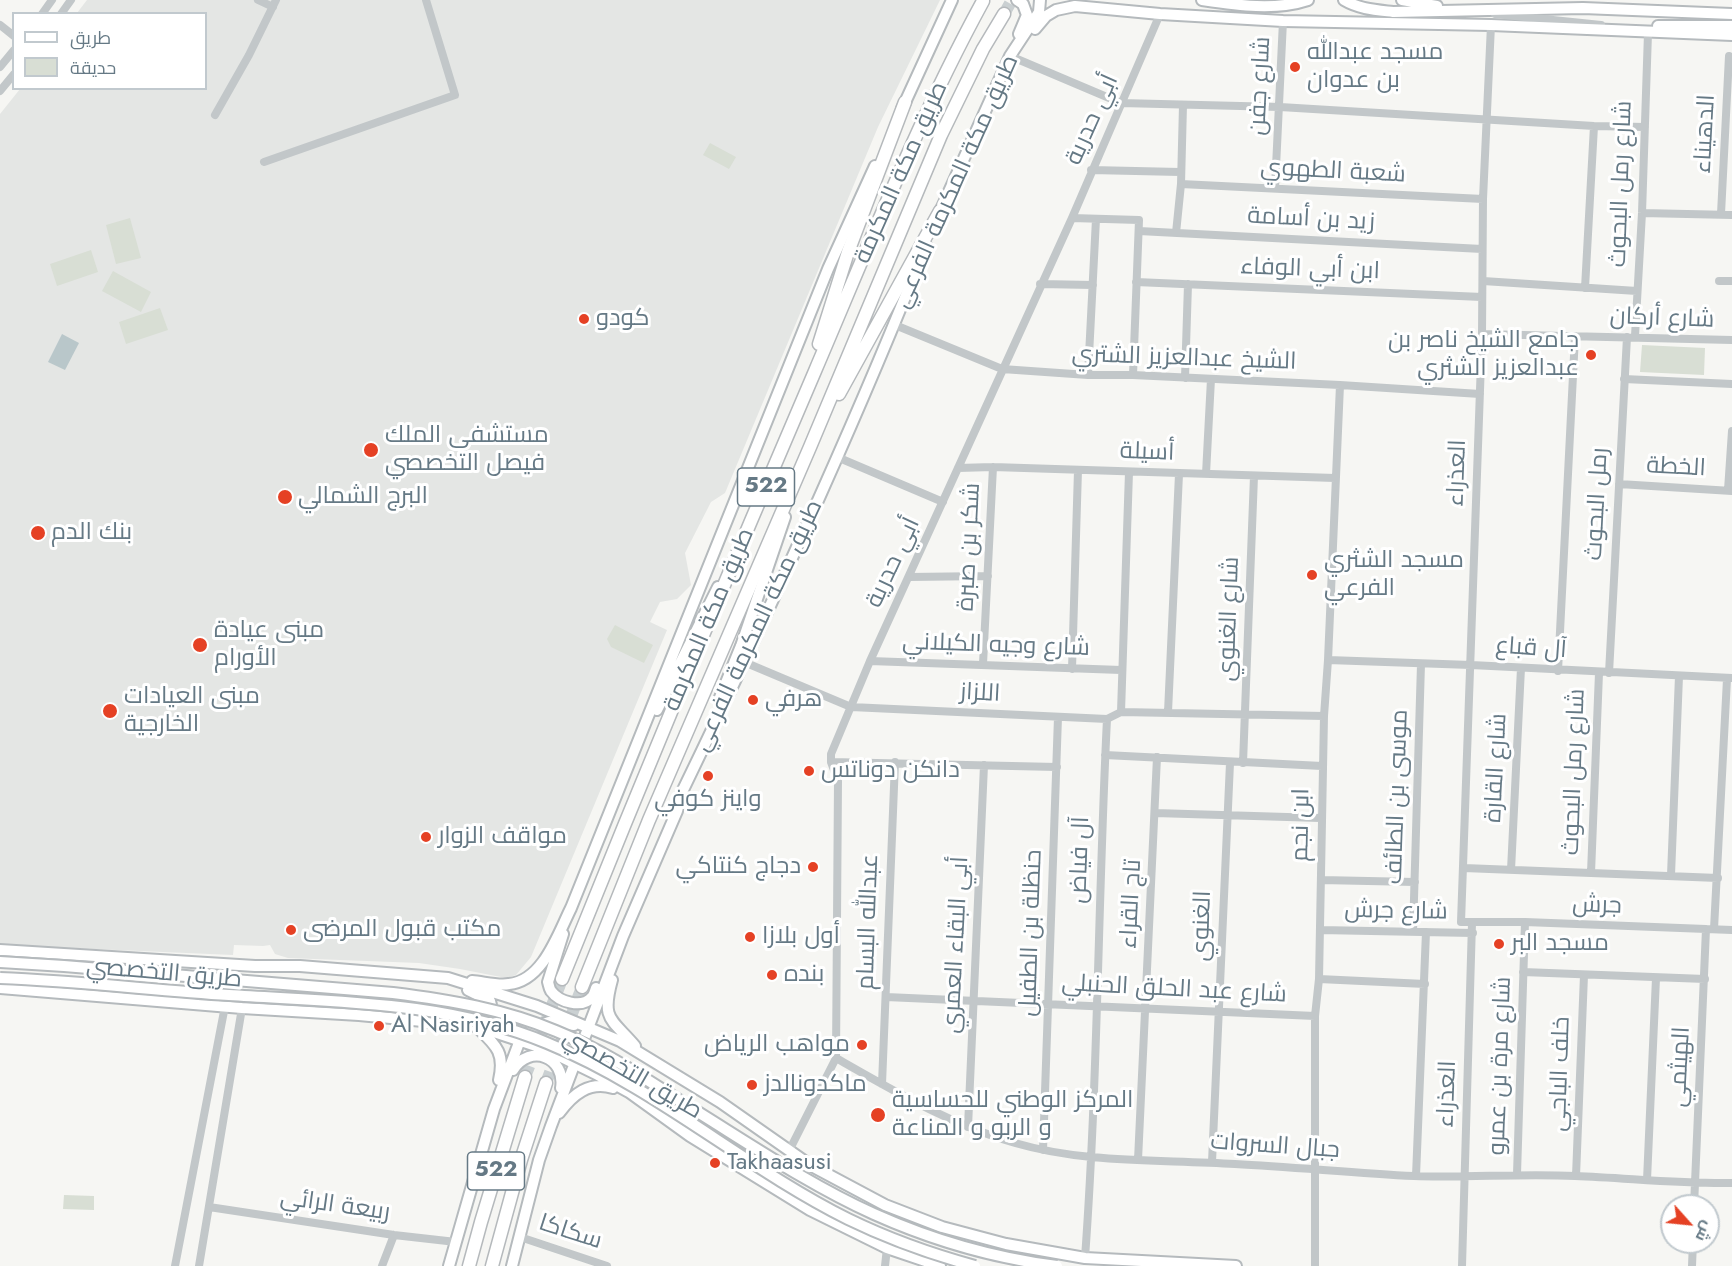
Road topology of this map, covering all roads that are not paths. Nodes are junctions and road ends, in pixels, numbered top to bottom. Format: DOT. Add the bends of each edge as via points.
graph roads {
  1 [pos="258,0"];
  2 [pos="426,0"];
  3 [pos="946,0"];
  4 [pos="952,0"];
  5 [pos="959,0"];
  6 [pos="1017,0"];
  7 [pos="1040,0"];
  8 [pos="1202,0"];
  9 [pos="1308,0"];
  10 [pos="1344,0"];
  11 [pos="1402,0"];
  12 [pos="983,1"];
  13 [pos="274,4"];
  14 [pos="1459,11"];
  15 [pos="1004,14"];
  16 [pos="1160,14"];
  17 [pos="1732,14"];
  18 [pos="1283,21"];
  19 [pos="0,25"];
  20 [pos="1491,25"];
  21 [pos="1732,26"];
  22 [pos="1619,27"];
  23 [pos="1648,33"];
  24 [pos="12,34"];
  25 [pos="1732,35"];
  26 [pos="12,52"];
  27 [pos="1010,56"];
  28 [pos="1729,56"];
  29 [pos="0,67"];
  30 [pos="12,76"];
  31 [pos="0,91"];
  32 [pos="905,102"];
  33 [pos="1121,104"];
  34 [pos="1183,105"];
  35 [pos="1280,107"];
  36 [pos="215,115"];
  37 [pos="1487,119"];
  38 [pos="1594,126"];
  39 [pos="1645,127"];
  40 [pos="264,162"];
  41 [pos="1091,170"];
  42 [pos="1180,172"];
  43 [pos="1181,184"];
  44 [pos="1275,188"];
  45 [pos="1483,199"];
  46 [pos="940,211"];
  47 [pos="1642,213"];
  48 [pos="1721,214"];
  49 [pos="1732,215"];
  50 [pos="1072,218"];
  51 [pos="1096,219"];
  52 [pos="1139,231"];
  53 [pos="1176,233"];
  54 [pos="1482,249"];
  55 [pos="1719,280"];
  56 [pos="1483,281"];
  57 [pos="1732,281"];
  58 [pos="1136,282"];
  59 [pos="1040,284"];
  60 [pos="1188,284"];
  61 [pos="1093,285"];
  62 [pos="1585,288"];
  63 [pos="1637,291"];
  64 [pos="1482,297"];
  65 [pos="895,325"];
  66 [pos="1482,333"];
  67 [pos="1575,336"];
  68 [pos="1631,337"];
  69 [pos="1732,340"];
  70 [pos="1002,369"];
  71 [pos="1088,375"];
  72 [pos="1133,375"];
  73 [pos="1185,378"];
  74 [pos="1211,379"];
  75 [pos="1624,379"];
  76 [pos="1732,384"];
  77 [pos="1340,385"];
  78 [pos="1480,394"];
  79 [pos="798,411"];
  80 [pos="1732,431"];
  81 [pos="810,447"];
  82 [pos="837,457"];
  83 [pos="993,467"];
  84 [pos="958,468"];
  85 [pos="1078,470"];
  86 [pos="1129,472"];
  87 [pos="1179,474"];
  88 [pos="1206,474"];
  89 [pos="1254,476"];
  90 [pos="1335,478"];
  91 [pos="1618,484"];
  92 [pos="1730,490"];
  93 [pos="760,500"];
  94 [pos="943,502"];
  95 [pos="988,576"];
  96 [pos="909,577"];
  97 [pos="1328,660"];
  98 [pos="870,661"];
  99 [pos="744,662"];
  100 [pos="983,664"];
  101 [pos="1421,664"];
  102 [pos="1471,665"];
  103 [pos="1521,668"];
  104 [pos="1072,669"];
  105 [pos="1121,670"];
  106 [pos="1558,671"];
  107 [pos="1599,673"];
  108 [pos="1609,673"];
  109 [pos="1679,676"];
  110 [pos="1729,679"];
  111 [pos="851,707"];
  112 [pos="1121,712"];
  113 [pos="1168,712"];
  114 [pos="1246,713"];
  115 [pos="1324,716"];
  116 [pos="1058,717"];
  117 [pos="1107,719"];
  118 [pos="1105,754"];
  119 [pos="1157,757"];
  120 [pos="831,762"];
  121 [pos="895,762"];
  122 [pos="1230,763"];
  123 [pos="1244,763"];
  124 [pos="984,765"];
  125 [pos="1322,766"];
  126 [pos="1057,767"];
  127 [pos="620,785"];
  128 [pos="682,792"];
  129 [pos="1155,813"];
  130 [pos="1227,815"];
  131 [pos="1320,818"];
  132 [pos="1464,868"];
  133 [pos="1511,870"];
  134 [pos="1591,873"];
  135 [pos="1671,875"];
  136 [pos="1718,878"];
  137 [pos="1321,880"];
  138 [pos="1415,882"];
  139 [pos="571,908"];
  140 [pos="1461,922"];
  141 [pos="1525,922"];
  142 [pos="1472,928"];
  143 [pos="1710,929"];
  144 [pos="1320,930"];
  145 [pos="1732,930"];
  146 [pos="1413,932"];
  147 [pos="1426,932"];
  148 [pos="623,936"];
  149 [pos="0,950"];
  150 [pos="0,963"];
  151 [pos="1523,972"];
  152 [pos="1584,975"];
  153 [pos="0,978"];
  154 [pos="448,978"];
  155 [pos="1656,978"];
  156 [pos="562,979"];
  157 [pos="1319,979"];
  158 [pos="1705,979"];
  159 [pos="1425,984"];
  160 [pos="582,987"];
  161 [pos="0,988"];
  162 [pos="886,997"];
  163 [pos="974,1001"];
  164 [pos="1049,1004"];
  165 [pos="225,1006"];
  166 [pos="1095,1006"];
  167 [pos="242,1008"];
  168 [pos="1146,1009"];
  169 [pos="1219,1012"];
  170 [pos="1316,1016"];
  171 [pos="476,1026"];
  172 [pos="587,1026"];
  173 [pos="520,1040"];
  174 [pos="643,1055"];
  175 [pos="836,1059"];
  176 [pos="574,1063"];
  177 [pos="525,1077"];
  178 [pos="546,1083"];
  179 [pos="882,1084"];
  180 [pos="629,1092"];
  181 [pos="494,1109"];
  182 [pos="551,1126"];
  183 [pos="968,1127"];
  184 [pos="1043,1150"];
  185 [pos="789,1151"];
  186 [pos="1092,1157"];
  187 [pos="1138,1160"];
  188 [pos="1212,1162"];
  189 [pos="1314,1169"];
  190 [pos="1517,1174"];
  191 [pos="1464,1175"];
  192 [pos="1416,1176"];
  193 [pos="1576,1176"];
  194 [pos="1647,1180"];
  195 [pos="1732,1183"];
  196 [pos="1695,1184"];
  197 [pos="1695,1194"];
  198 [pos="209,1207"];
  199 [pos="394,1235"];
  200 [pos="520,1237"];
  201 [pos="456,1242"];
  202 [pos="887,1248"];
  203 [pos="1085,1258"];
  204 [pos="175,1266"];
  205 [pos="199,1266"];
  206 [pos="382,1266"];
  207 [pos="449,1266"];
  208 [pos="469,1266"];
  209 [pos="492,1266"];
  210 [pos="512,1266"];
  211 [pos="607,1266"];
  212 [pos="885,1266"];
  213 [pos="940,1266"];
  214 [pos="975,1266"];
  215 [pos="1057,1266"];
  216 [pos="1236,1266"];
  217 [pos="1315,1266"];
  218 [pos="1462,1266"];
  1 -- 13 [label="street"];
  2 -- 40 [label="street" via="455,94"];
  3 -- 32 [label="main road"];
  4 -- 32 [label="main road"];
  5 -- 32 [label="main road"];
  6 -- 27 [label="main road" via="1027,15"];
  7 -- 27 [label="main road, طريق مكة المكرمة الفرعي" via="1039,12"];
  8 -- 9 [label="main road" via="1290,6"];
  10 -- 14 [label="main road" via="1369,10"];
  11 -- 14 [label="main road"];
  12 -- 79 [label="highway, طريق مكة المكرمة / 522" via="938,91"];
  13 -- 36 [label="street"];
  14 -- 17 [label="main road" via="1583,8"];
  14 -- 22 [label="street"];
  15 -- 81 [label="highway, طريق مكة المكرمة / 522" via="941,135"];
  16 -- 18 [label="main road"];
  16 -- 27 [label="main road" via="1075,6 1056,10"];
  16 -- 33 [label="street, أبي حدرية"];
  18 -- 20 [label="main road"];
  18 -- 35 [label="street, شارع جفن"];
  19 -- 24 [label="street"];
  20 -- 23 [label="main road"];
  20 -- 37 [label="street, العذراء"];
  21 -- 22 [label="main road"];
  22 -- 23 [label="street"];
  23 -- 25 [label="main road"];
  23 -- 39 [label="street, شارع رمل البحوث"];
  26 -- 29 [label="street"];
  27 -- 33 [label="street"];
  27 -- 46 [label="main road, طريق مكة المكرمة الفرعي"];
  28 -- 48 [label="street, الدهيناء"];
  30 -- 31 [label="street"];
  32 -- 79 [label="highway" via="848,252"];
  32 -- 127 [label="main road" via="828,269"];
  33 -- 34 [label="street"];
  33 -- 41 [label="street, أبي حدرية"];
  34 -- 35 [label="street"];
  34 -- 42 [label="street"];
  35 -- 37 [label="street"];
  35 -- 44 [label="street, شارع جفن"];
  37 -- 38 [label="street"];
  37 -- 45 [label="street, العذراء"];
  38 -- 39 [label="street"];
  38 -- 62 [label="street"];
  39 -- 47 [label="street, شارع رمل البحوث"];
  41 -- 42 [label="street"];
  41 -- 50 [label="street, أبي حدرية"];
  42 -- 43 [label="street"];
  43 -- 44 [label="street, شعبة الطهوي"];
  43 -- 53 [label="street"];
  44 -- 45 [label="street, شعبة الطهوي"];
  45 -- 54 [label="street, العذراء"];
  46 -- 65 [label="main road, طريق مكة المكرمة الفرعي"];
  46 -- 81 [label="highway"];
  47 -- 48 [label="street"];
  47 -- 63 [label="street, شارع رمل البحوث"];
  48 -- 49 [label="street"];
  50 -- 51 [label="street"];
  50 -- 59 [label="street, أبي حدرية"];
  51 -- 52 [label="street" via="1139,220"];
  51 -- 61 [label="street"];
  52 -- 53 [label="street, زيد بن أسامة"];
  52 -- 58 [label="street"];
  53 -- 54 [label="street, زيد بن أسامة"];
  54 -- 56 [label="street, العذراء"];
  55 -- 57 [label="street"];
  56 -- 62 [label="street"];
  56 -- 64 [label="street, العذراء"];
  58 -- 60 [label="street, ابن أبي الوفاء"];
  58 -- 72 [label="street"];
  59 -- 61 [label="street"];
  59 -- 70 [label="street, أبي حدرية"];
  60 -- 64 [label="street, ابن أبي الوفاء"];
  60 -- 73 [label="street"];
  61 -- 71 [label="street"];
  62 -- 63 [label="street"];
  63 -- 68 [label="street, شارع رمل البحوث"];
  64 -- 66 [label="street, العذراء"];
  65 -- 70 [label="street, الشيخ عبدالعزيز الشتري"];
  65 -- 82 [label="main road, طريق مكة المكرمة الفرعي"];
  66 -- 67 [label="street, شارع أركان"];
  66 -- 78 [label="street, العذراء"];
  67 -- 68 [label="street, شارع أركان"];
  67 -- 106 [label="street"];
  68 -- 69 [label="street, شارع أركان"];
  68 -- 75 [label="street, رمل البحوث"];
  70 -- 71 [label="street, الشيخ عبدالعزيز الشتري"];
  70 -- 84 [label="street, أبي حدرية"];
  71 -- 72 [label="street, الشيخ عبدالعزيز الشتري"];
  72 -- 73 [label="street, الشيخ عبدالعزيز الشتري"];
  73 -- 74 [label="street, الشيخ عبدالعزيز الشتري"];
  74 -- 77 [label="street, الشيخ عبدالعزيز الشتري"];
  74 -- 88 [label="street"];
  75 -- 76 [label="street"];
  75 -- 91 [label="street, رمل البحوث"];
  77 -- 78 [label="street, الشيخ عبدالعزيز الشتري"];
  77 -- 90 [label="street, ابن نجم"];
  78 -- 102 [label="street, العذراء"];
  79 -- 93 [label="highway, طريق مكة المكرمة / 522"];
  80 -- 92 [label="street"];
  81 -- 128 [label="main road" via="741,646"];
  81 -- 160 [label="highway, طريق مكة المكرمة / 522" via="649,820"];
  82 -- 94 [label="street"];
  82 -- 99 [label="main road, طريق مكة المكرمة الفرعي"];
  83 -- 84 [label="street, أسيلة"];
  83 -- 85 [label="street, أسيلة"];
  83 -- 95 [label="street, شكر بن صبرة"];
  84 -- 94 [label="street, أبي حدرية"];
  85 -- 86 [label="street, أسيلة"];
  85 -- 104 [label="street"];
  86 -- 87 [label="street, أسيلة"];
  86 -- 105 [label="street"];
  87 -- 88 [label="street, أسيلة"];
  87 -- 113 [label="street"];
  88 -- 89 [label="street, أسيلة"];
  89 -- 90 [label="street, أسيلة"];
  89 -- 114 [label="street, شارع الغنوي"];
  90 -- 97 [label="street, ابن نجم"];
  91 -- 92 [label="street, الخطة"];
  91 -- 108 [label="street, رمل البحوث"];
  93 -- 127 [label="main road"];
  93 -- 156 [label="highway, طريق مكة المكرمة / 522"];
  94 -- 96 [label="street, أبي حدرية"];
  95 -- 96 [label="street"];
  95 -- 100 [label="street, شكر بن صبرة"];
  96 -- 98 [label="street, أبي حدرية"];
  97 -- 101 [label="street, آل قباع"];
  97 -- 115 [label="street, ابن نجم"];
  98 -- 100 [label="street, شارع وجيه الكيلاني"];
  98 -- 111 [label="street, أبي حدرية"];
  99 -- 111 [label="street"];
  99 -- 128 [label="main road, طريق مكة المكرمة الفرعي"];
  100 -- 104 [label="street, شارع وجيه الكيلاني"];
  101 -- 102 [label="street, آل قباع"];
  101 -- 138 [label="street, موسى بن الطائف"];
  102 -- 103 [label="street, آل قباع"];
  102 -- 132 [label="street, العذراء"];
  103 -- 106 [label="street, آل قباع"];
  103 -- 133 [label="street, شارع القارة"];
  104 -- 105 [label="street, شارع وجيه الكيلاني"];
  105 -- 112 [label="street"];
  106 -- 107 [label="street, آل قباع"];
  107 -- 108 [label="street, آل قباع"];
  107 -- 134 [label="street, شارع رمل البحوث"];
  108 -- 109 [label="street, آل قباع"];
  109 -- 110 [label="street, آل قباع"];
  109 -- 135 [label="street"];
  110 -- 136 [label="street, الهيثمي"];
  111 -- 116 [label="street, اللزاز"];
  111 -- 120 [label="street, أبي حدرية"];
  112 -- 113 [label="street"];
  112 -- 117 [label="street"];
  113 -- 114 [label="street"];
  114 -- 115 [label="street"];
  114 -- 123 [label="street, شارع الغنوي"];
  115 -- 125 [label="street, ابن نجم"];
  116 -- 117 [label="street, اللزاز"];
  116 -- 126 [label="street, حنظلة بن الطفيل"];
  117 -- 118 [label="street, آل فياض"];
  118 -- 119 [label="street"];
  118 -- 166 [label="street, آل فياض"];
  119 -- 122 [label="street"];
  119 -- 129 [label="street, تاج القراء"];
  120 -- 121 [label="street"];
  120 -- 175 [label="street" via="838,781"];
  121 -- 124 [label="street"];
  121 -- 162 [label="street, عبدالله البسام"];
  122 -- 123 [label="street"];
  122 -- 130 [label="street, الغنوي"];
  123 -- 125 [label="street"];
  124 -- 126 [label="street"];
  124 -- 163 [label="street, أبي البقاء العمري"];
  125 -- 131 [label="street, ابن نجم"];
  126 -- 164 [label="street, حنظلة بن الطفيل"];
  127 -- 139 [label="main road"];
  128 -- 148 [label="main road, طريق مكة المكرمة الفرعي"];
  129 -- 130 [label="street"];
  129 -- 168 [label="street, تاج القراء"];
  130 -- 131 [label="street"];
  130 -- 169 [label="street, الغنوي"];
  131 -- 137 [label="street, ابن نجم"];
  132 -- 133 [label="street"];
  132 -- 140 [label="street, العذراء"];
  133 -- 134 [label="street"];
  134 -- 135 [label="street"];
  135 -- 136 [label="street"];
  136 -- 143 [label="street, الهيثمي"];
  137 -- 138 [label="street"];
  137 -- 144 [label="street, ابن نجم"];
  138 -- 146 [label="street, موسى بن الطائف"];
  139 -- 148 [label="main road" via="548,982 561,1000 571,1003 592,998 610,955"];
  139 -- 154 [label="main road" via="541,965 526,979 509,984"];
  140 -- 142 [label="street, جرش"];
  141 -- 142 [label="street, جرش"];
  141 -- 143 [label="street, جرش"];
  141 -- 151 [label="street, شارع مرة بن عمرو"];
  142 -- 147 [label="street, شارع جرش"];
  142 -- 191 [label="street, العذراء"];
  143 -- 145 [label="street, جرش"];
  143 -- 158 [label="street, الهيثمي"];
  144 -- 146 [label="street, شارع جرش"];
  144 -- 157 [label="street, ابن نجم"];
  146 -- 147 [label="street, شارع جرش"];
  147 -- 159 [label="street"];
  148 -- 172 [label="main road, طريق مكة المكرمة الفرعي"];
  148 -- 174 [label="main road" via="607,1013"];
  149 -- 154 [label="main road"];
  150 -- 215 [label="main road, طريق التخصصي, bridge" via="393,993 444,999 522,1018 610,1056 817,1184 873,1214 984,1253"];
  151 -- 152 [label="street"];
  151 -- 190 [label="street, شارع مرة بن عمرو"];
  152 -- 155 [label="street"];
  152 -- 193 [label="street, خلف الباجي"];
  153 -- 214 [label="main road, طريق التخصصي, bridge" via="379,1004 478,1019 544,1041 615,1076 848,1219 911,1246"];
  154 -- 171 [label="main road" via="490,1001 490,1014"];
  154 -- 172 [label="main road"];
  155 -- 158 [label="street"];
  155 -- 194 [label="street"];
  157 -- 159 [label="street"];
  157 -- 170 [label="street, ابن نجم"];
  158 -- 196 [label="street, الهيثمي"];
  159 -- 192 [label="street"];
  161 -- 165 [label="main road"];
  162 -- 163 [label="street, شارع عبد الحلق الحنبلي"];
  162 -- 179 [label="street, عبدالله البسام"];
  163 -- 164 [label="street, شارع عبد الحلق الحنبلي"];
  163 -- 183 [label="street, أبي البقاء العمري"];
  164 -- 166 [label="street, شارع عبد الحلق الحنبلي"];
  164 -- 184 [label="street, حنظلة بن الطفيل"];
  165 -- 167 [label="main road"];
  165 -- 204 [label="street"];
  166 -- 168 [label="street, شارع عبد الحلق الحنبلي"];
  166 -- 186 [label="street, آل فياض"];
  167 -- 171 [label="main road"];
  167 -- 198 [label="street"];
  168 -- 169 [label="street, شارع عبد الحلق الحنبلي"];
  168 -- 187 [label="street, تاج القراء"];
  169 -- 170 [label="street, شارع عبد الحلق الحنبلي"];
  169 -- 188 [label="street, الغنوي"];
  170 -- 189 [label="street, ابن نجم"];
  171 -- 173 [label="main road"];
  171 -- 181 [label="main road" via="500,1052 502,1068"];
  172 -- 173 [label="main road" via="549,1022 535,1027"];
  172 -- 174 [label="main road"];
  172 -- 176 [label="main road, طريق مكة المكرمة الفرعي"];
  173 -- 176 [label="main road"];
  173 -- 181 [label="main road"];
  174 -- 185 [label="main road" via="720,1102"];
  175 -- 179 [label="street, جبال السروات"];
  175 -- 185 [label="street"];
  176 -- 180 [label="main road"];
  176 -- 182 [label="main road, طريق مكة المكرمة الفرعي"];
  177 -- 208 [label="highway, 522"];
  178 -- 209 [label="highway, 522"];
  179 -- 183 [label="street, جبال السروات"];
  180 -- 182 [label="main road" via="608,1086 588,1087 566,1103"];
  180 -- 202 [label="main road" via="690,1136 810,1210"];
  181 -- 182 [label="main road" via="517,1064 536,1054 561,1070 561,1090"];
  181 -- 201 [label="main road"];
  182 -- 200 [label="main road, طريق مكة المكرمة الفرعي"];
  183 -- 184 [label="street, جبال السروات"];
  184 -- 186 [label="street, جبال السروات"];
  185 -- 203 [label="main road" via="885,1205 933,1223 1006,1244"];
  186 -- 187 [label="street, جبال السروات"];
  186 -- 203 [label="street, آل فياض"];
  187 -- 188 [label="street, جبال السروات"];
  188 -- 189 [label="street, جبال السروات"];
  189 -- 192 [label="street, جبال السروات"];
  189 -- 217 [label="street, ابن نجم"];
  190 -- 191 [label="street, جبال السروات"];
  190 -- 193 [label="street, جبال السروات"];
  191 -- 192 [label="street, جبال السروات"];
  191 -- 218 [label="street, العذراء"];
  193 -- 194 [label="street, جبال السروات"];
  194 -- 196 [label="street, جبال السروات"];
  195 -- 196 [label="street, جبال السروات"];
  196 -- 197 [label="street, الهيثمي"];
  198 -- 199 [label="street, ربيعة الرائي"];
  198 -- 205 [label="street"];
  199 -- 201 [label="street, ربيعة الرائي"];
  199 -- 206 [label="street"];
  200 -- 210 [label="main road, طريق مكة المكرمة الفرعي"];
  200 -- 211 [label="street, سكاكا"];
  201 -- 207 [label="main road"];
  202 -- 212 [label="street"];
  202 -- 213 [label="main road"];
  203 -- 216 [label="main road"];
}
